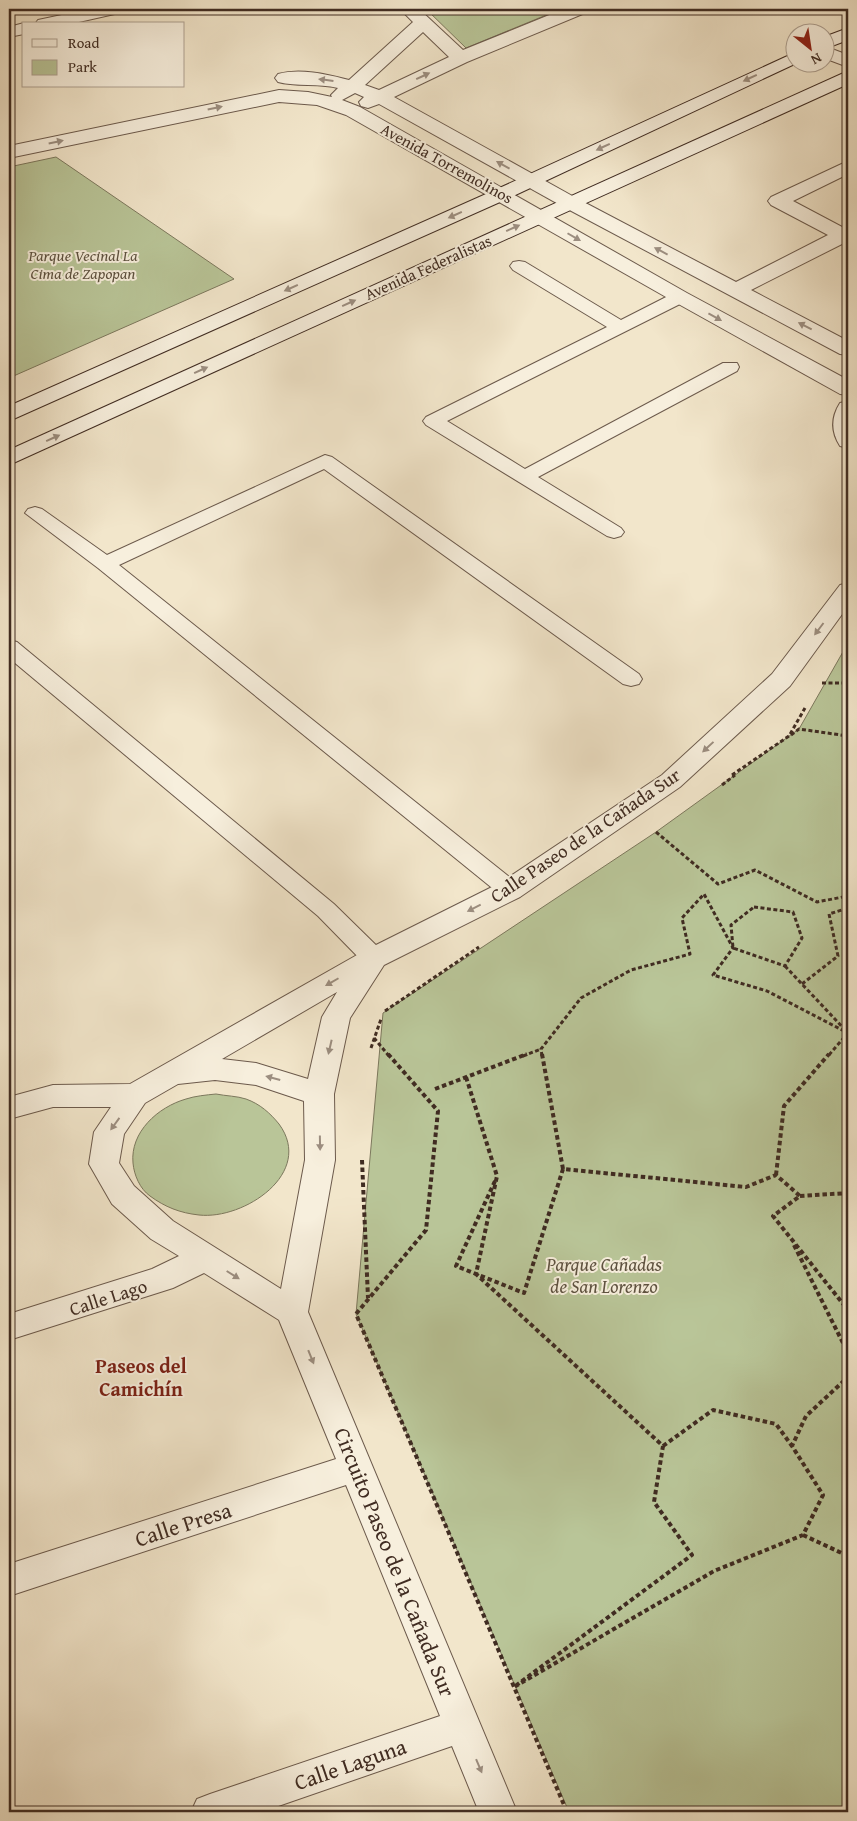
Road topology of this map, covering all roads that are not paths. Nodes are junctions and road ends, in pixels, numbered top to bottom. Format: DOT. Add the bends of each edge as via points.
graph roads {
  1 [pos="113,9"];
  2 [pos="409,9"];
  3 [pos="579,9"];
  4 [pos="53,22"];
  5 [pos="424,22"];
  6 [pos="22,29"];
  7 [pos="9,32"];
  8 [pos="836,42"];
  9 [pos="461,58"];
  10 [pos="848,62"];
  11 [pos="784,63"];
  12 [pos="848,77"];
  13 [pos="269,79"];
  14 [pos="240,85"];
  15 [pos="354,85"];
  16 [pos="379,96"];
  17 [pos="331,101"];
  18 [pos="354,111"];
  19 [pos="9,134"];
  20 [pos="9,152"];
  21 [pos="848,167"];
  22 [pos="531,181"];
  23 [pos="502,194"];
  24 [pos="570,202"];
  25 [pos="539,216"];
  26 [pos="846,234"];
  27 [pos="519,266"];
  28 [pos="735,290"];
  29 [pos="680,297"];
  30 [pos="620,327"];
  31 [pos="848,349"];
  32 [pos="730,367"];
  33 [pos="848,389"];
  34 [pos="848,408"];
  35 [pos="9,414"];
  36 [pos="848,441"];
  37 [pos="9,458"];
  38 [pos="524,477"];
  39 [pos="35,513"];
  40 [pos="614,532"];
  41 [pos="105,564"];
  42 [pos="848,590"];
  43 [pos="9,647"];
  44 [pos="631,680"];
  45 [pos="510,890"];
  46 [pos="374,958"];
  47 [pos="172,1074"];
  48 [pos="319,1094"];
  49 [pos="136,1095"];
  50 [pos="9,1108"];
  51 [pos="205,1258"];
  52 [pos="292,1312"];
  53 [pos="9,1327"];
  54 [pos="356,1467"];
  55 [pos="9,1580"];
  56 [pos="462,1726"];
  57 [pos="210,1812"];
  58 [pos="498,1812"];
  1 -- 4 [label="street"];
  2 -- 5 [label="street"];
  3 -- 9 [label="street"];
  5 -- 9 [label="street"];
  5 -- 15 [label="street"];
  6 -- 7 [label="street"];
  8 -- 10 [label="street"];
  16 -- 9 [label="street, one-way"];
  11 -- 22 [label="street, Avenida Federalistas, one-way"];
  12 -- 24 [label="street, Avenida Federalistas"];
  15 -- 13 [label="street, Avenida Torremolinos, one-way" via="304,77"];
  14 -- 19 [label="street"];
  15 -- 16 [label="street, Avenida Torremolinos"];
  15 -- 17 [label="street"];
  16 -- 18 [label="street"];
  22 -- 16 [label="street, Avenida Torremolinos, one-way"];
  17 -- 18 [label="street, Avenida Torremolinos"];
  20 -- 17 [label="street, Avenida Torremolinos, one-way" via="279,96 309,96"];
  18 -- 23 [label="street, Avenida Torremolinos"];
  21 -- 26 [label="street" via="778,201"];
  22 -- 23 [label="street, Avenida Federalistas"];
  22 -- 24 [label="street, Avenida Torremolinos"];
  23 -- 25 [label="street, Avenida Torremolinos"];
  23 -- 35 [label="street, Avenida Federalistas, one-way"];
  24 -- 25 [label="street, Avenida Federalistas"];
  28 -- 24 [label="street, Avenida Torremolinos, one-way"];
  25 -- 29 [label="street, Avenida Torremolinos, one-way"];
  37 -- 25 [label="street, Avenida Federalistas, one-way"];
  26 -- 28 [label="street"];
  27 -- 30 [label="lane"];
  31 -- 28 [label="street, Avenida Torremolinos, one-way"];
  29 -- 30 [label="lane"];
  29 -- 33 [label="street, Avenida Torremolinos, one-way"];
  30 -- 38 [label="lane" via="433,421"];
  32 -- 38 [label="lane"];
  34 -- 36 [label="street" via="844,414"];
  38 -- 40 [label="lane"];
  39 -- 41 [label="lane"];
  41 -- 44 [label="lane" via="325,461"];
  41 -- 45 [label="lane"];
  42 -- 45 [label="street, Calle Paseo de la Cañada Sur, one-way" via="781,680 671,781"];
  43 -- 46 [label="lane" via="326,910"];
  45 -- 46 [label="street, Calle Paseo de la Cañada Sur, one-way"];
  46 -- 47 [label="street, Calle Paseo de la Cañada Sur, one-way"];
  46 -- 48 [label="street, one-way" via="336,1017"];
  48 -- 47 [label="street, one-way" via="256,1074 215,1069"];
  47 -- 49 [label="street, Calle Paseo de la Cañada Sur"];
  48 -- 52 [label="street, one-way" via="320,1160"];
  49 -- 50 [label="street" via="53,1096"];
  49 -- 51 [label="street, one-way" via="109,1132 104,1164 123,1195 162,1230"];
  51 -- 52 [label="street, one-way"];
  51 -- 53 [label="street, Calle Lago" via="162,1279"];
  52 -- 54 [label="street, Circuito Paseo de la Cañada Sur, one-way"];
  54 -- 55 [label="street, Calle Presa"];
  54 -- 56 [label="street, Circuito Paseo de la Cañada Sur"];
  56 -- 57 [label="street, Calle Laguna"];
  56 -- 58 [label="street, Circuito Paseo de la Cañada Sur, one-way"];
}
